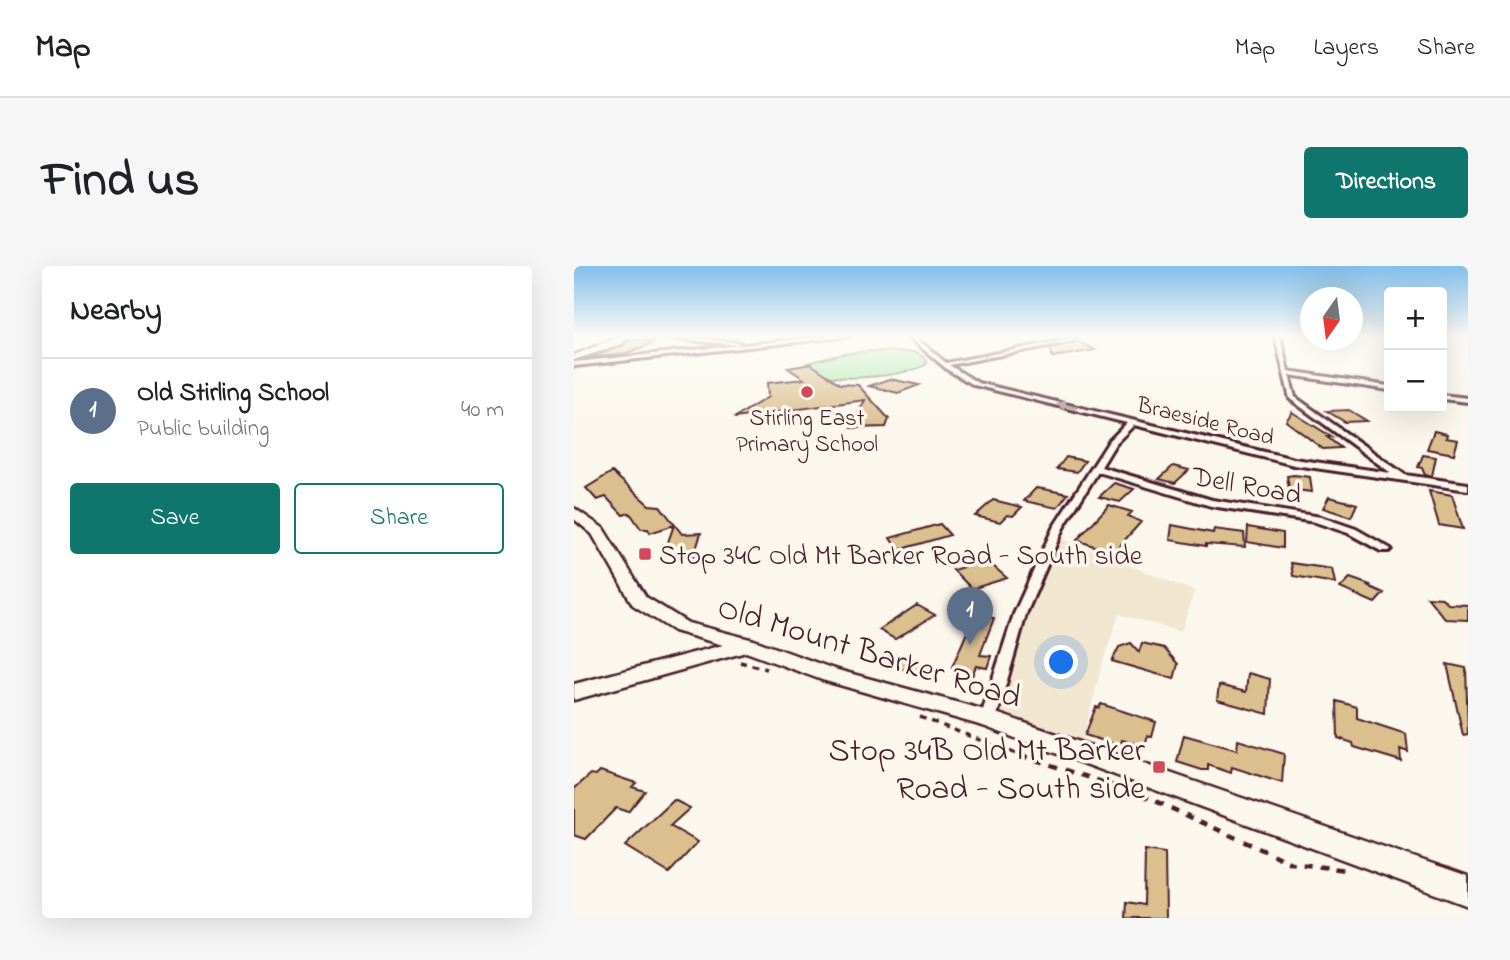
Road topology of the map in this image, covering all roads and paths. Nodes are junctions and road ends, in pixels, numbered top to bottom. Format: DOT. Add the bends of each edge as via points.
graph roads {
  1 [pos="949,366"];
  2 [pos="1284,366"];
  3 [pos="1285,372"];
  4 [pos="1384,387"];
  5 [pos="1447,398"];
  6 [pos="1468,400"];
  7 [pos="1133,422"];
  8 [pos="1098,469"];
  9 [pos="1405,479"];
  10 [pos="1468,487"];
  11 [pos="574,512"];
  12 [pos="1385,549"];
  13 [pos="747,645"];
  14 [pos="706,657"];
  15 [pos="776,672"];
  16 [pos="574,692"];
  17 [pos="919,717"];
  18 [pos="988,719"];
  19 [pos="1358,871"];
  20 [pos="1468,891"];
  7 -- 1 [label="street, Braeside Road, one-way" via="976,384"];
  2 -- 3 [label="street"];
  3 -- 4 [label="street"];
  3 -- 9 [label="street" via="1292,398"];
  5 -- 6 [label="street"];
  7 -- 8 [label="street" via="1112,443"];
  7 -- 9 [label="street, Braeside Road" via="1294,462"];
  8 -- 12 [label="street, Dell Road" via="1200,501 1317,519"];
  8 -- 18 [label="street" via="1058,528 1020,614"];
  9 -- 10 [label="street, Braeside Road"];
  11 -- 13 [label="main road, Old Mount Barker Road" via="598,531 639,601 681,627"];
  13 -- 14 [label="main road"];
  13 -- 18 [label="main road, Old Mount Barker Road" via="829,675"];
  14 -- 15 [label="path"];
  14 -- 16 [label="main road"];
  17 -- 19 [label="path" via="1041,763 1142,794 1291,863"];
  18 -- 20 [label="main road, Old Mount Barker Road"];
}
